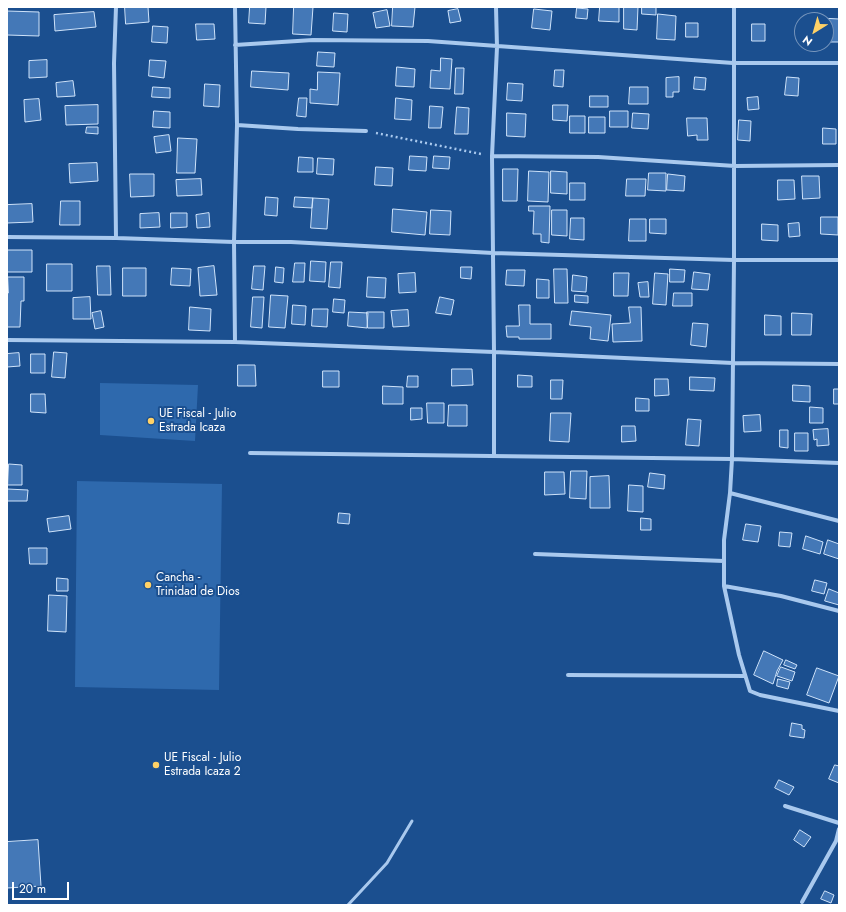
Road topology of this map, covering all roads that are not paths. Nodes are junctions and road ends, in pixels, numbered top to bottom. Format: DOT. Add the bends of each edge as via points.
graph roads {
  1 [pos="116,7"];
  2 [pos="235,7"];
  3 [pos="496,7"];
  4 [pos="734,7"];
  5 [pos="236,46"];
  6 [pos="497,47"];
  7 [pos="733,63"];
  8 [pos="839,63"];
  9 [pos="237,125"];
  10 [pos="366,131"];
  11 [pos="492,156"];
  12 [pos="839,165"];
  13 [pos="735,166"];
  14 [pos="7,237"];
  15 [pos="116,238"];
  16 [pos="234,242"];
  17 [pos="493,253"];
  18 [pos="734,260"];
  19 [pos="839,260"];
  20 [pos="7,340"];
  21 [pos="235,342"];
  22 [pos="494,352"];
  23 [pos="733,363"];
  24 [pos="839,364"];
  25 [pos="250,453"];
  26 [pos="494,456"];
  27 [pos="732,459"];
  28 [pos="839,463"];
  29 [pos="730,493"];
  30 [pos="839,521"];
  31 [pos="536,554"];
  32 [pos="724,561"];
  33 [pos="724,586"];
  34 [pos="839,611"];
  35 [pos="568,675"];
  36 [pos="745,676"];
  37 [pos="839,711"];
  38 [pos="785,806"];
  39 [pos="412,821"];
  40 [pos="839,823"];
  41 [pos="839,829"];
  42 [pos="802,902"];
  43 [pos="348,905"];
  1 -- 15 [label="street"];
  2 -- 5 [label="street"];
  3 -- 6 [label="street"];
  4 -- 7 [label="street"];
  5 -- 6 [label="street" via="313,40 428,41"];
  5 -- 9 [label="street"];
  6 -- 7 [label="street"];
  6 -- 11 [label="street"];
  7 -- 8 [label="street"];
  7 -- 13 [label="street"];
  9 -- 10 [label="street"];
  9 -- 16 [label="street"];
  11 -- 13 [label="street" via="598,157"];
  11 -- 17 [label="street"];
  12 -- 13 [label="street"];
  13 -- 18 [label="street"];
  14 -- 15 [label="street"];
  15 -- 16 [label="street"];
  16 -- 17 [label="street" via="291,242"];
  16 -- 21 [label="street"];
  17 -- 18 [label="street"];
  17 -- 22 [label="street"];
  18 -- 19 [label="street"];
  18 -- 23 [label="street"];
  20 -- 21 [label="street"];
  21 -- 22 [label="street"];
  22 -- 23 [label="street"];
  22 -- 26 [label="street"];
  23 -- 24 [label="street"];
  23 -- 27 [label="street"];
  25 -- 26 [label="street"];
  26 -- 27 [label="street"];
  27 -- 28 [label="street"];
  27 -- 29 [label="street"];
  29 -- 30 [label="street"];
  29 -- 32 [label="street"];
  31 -- 32 [label="street"];
  32 -- 33 [label="street"];
  33 -- 34 [label="street" via="781,596"];
  33 -- 36 [label="street" via="738,655"];
  35 -- 36 [label="street"];
  36 -- 37 [label="street" via="750,691 760,695"];
  38 -- 40 [label="street"];
  39 -- 43 [label="lane" via="387,863"];
  41 -- 42 [label="street" via="836,841"];
}
